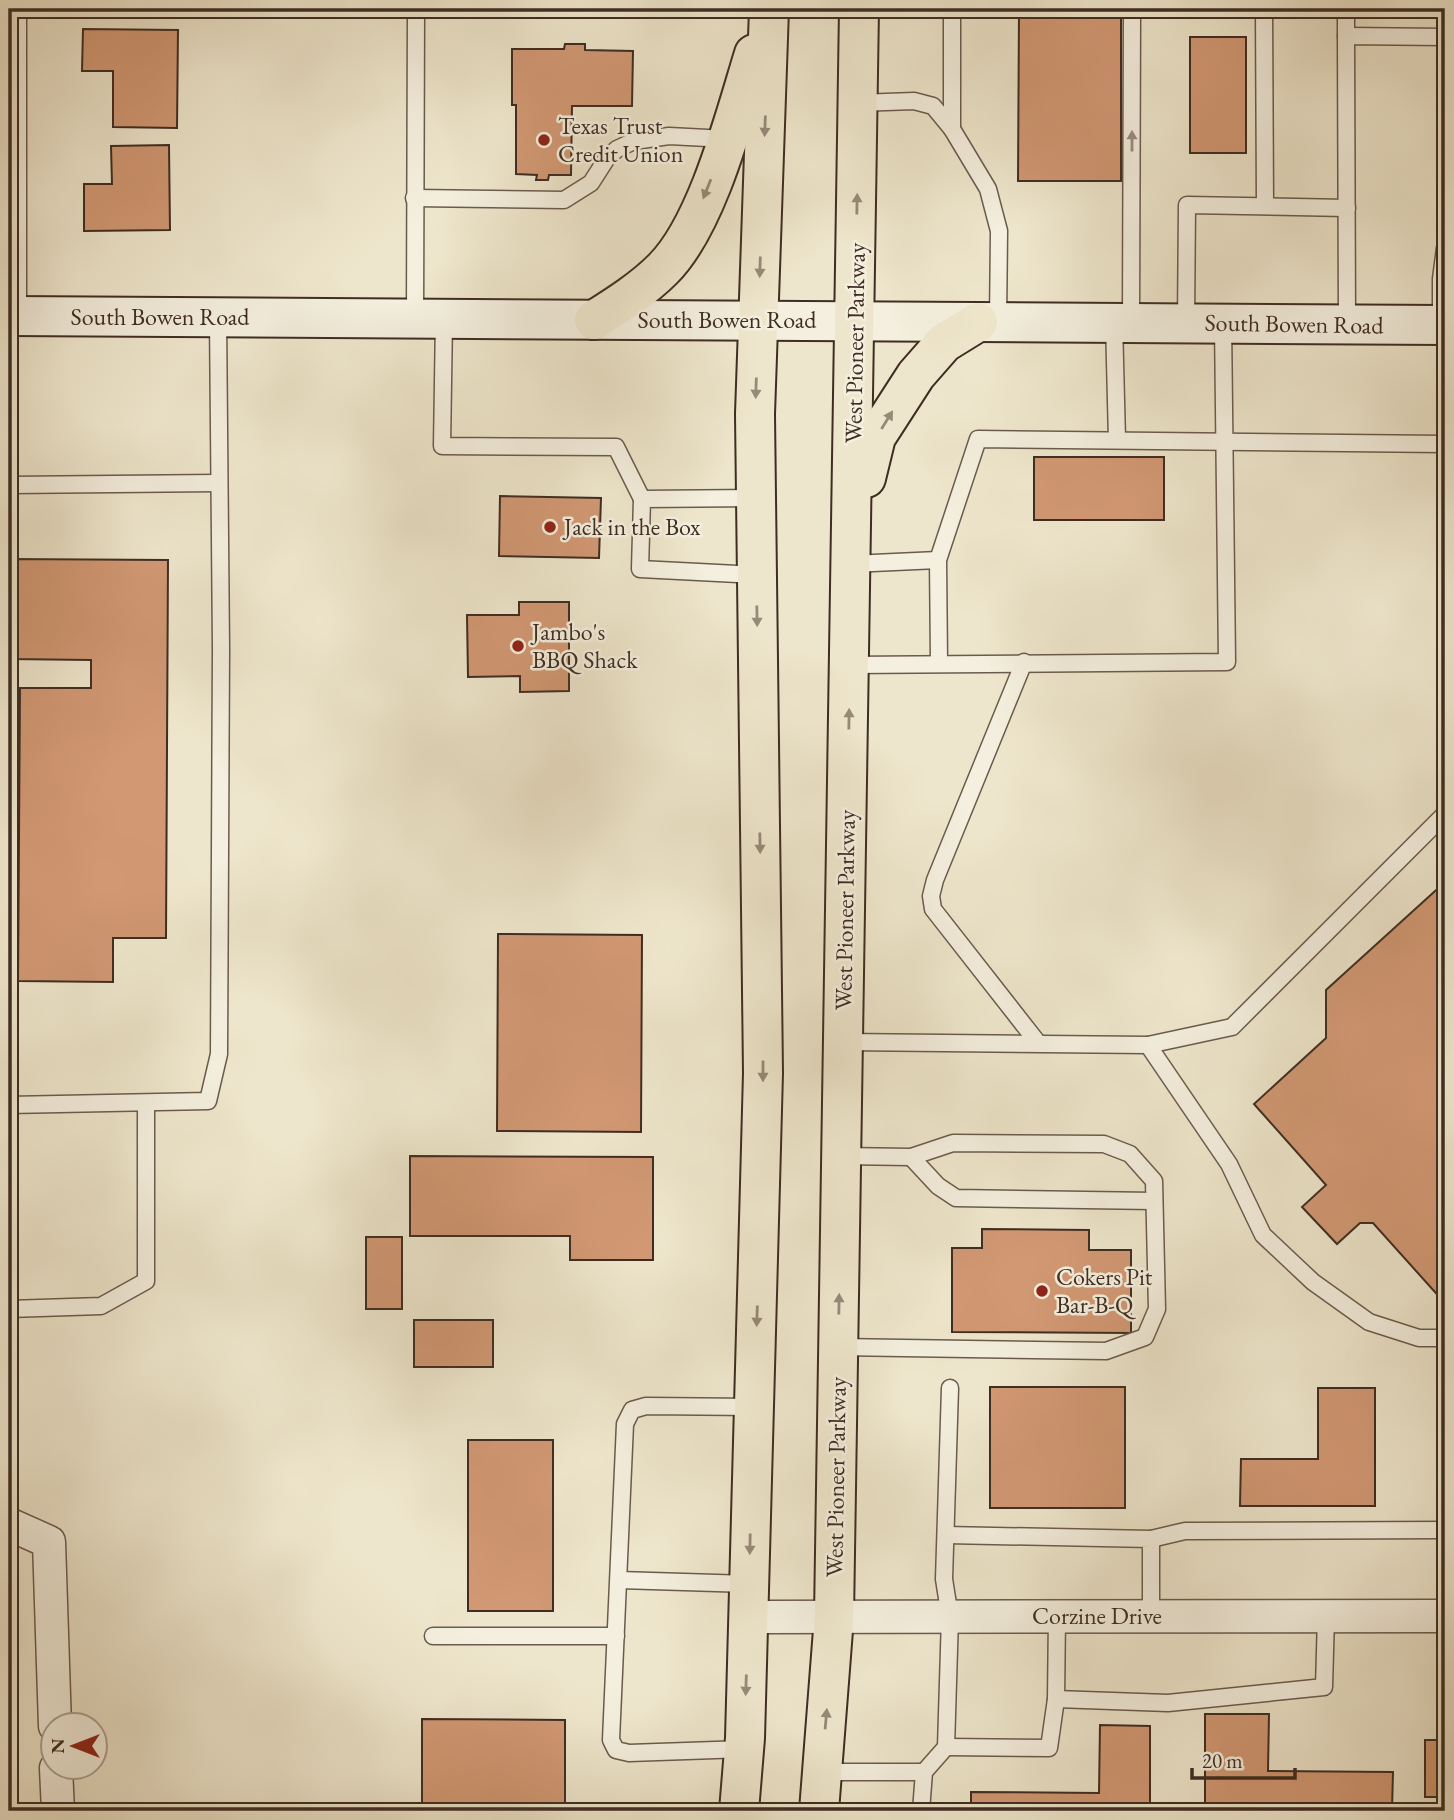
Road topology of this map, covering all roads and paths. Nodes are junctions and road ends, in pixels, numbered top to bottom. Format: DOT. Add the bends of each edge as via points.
graph roads {
  1 [pos="10,9"];
  2 [pos="416,9"];
  3 [pos="769,9"];
  4 [pos="859,9"];
  5 [pos="952,9"];
  6 [pos="1132,9"];
  7 [pos="1264,9"];
  8 [pos="1346,9"];
  9 [pos="1346,36"];
  10 [pos="1445,37"];
  11 [pos="858,103"];
  12 [pos="952,129"];
  13 [pos="727,139"];
  14 [pos="414,198"];
  15 [pos="1265,206"];
  16 [pos="1347,208"];
  17 [pos="1445,248"];
  18 [pos="9,316"];
  19 [pos="218,317"];
  20 [pos="429,319"];
  21 [pos="594,320"];
  22 [pos="758,320"];
  23 [pos="856,321"];
  24 [pos="988,322"];
  25 [pos="1123,322"];
  26 [pos="1204,323"];
  27 [pos="1347,324"];
  28 [pos="1443,325"];
  29 [pos="1117,440"];
  30 [pos="1224,443"];
  31 [pos="1445,444"];
  32 [pos="218,483"];
  33 [pos="9,485"];
  34 [pos="756,498"];
  35 [pos="642,499"];
  36 [pos="852,547"];
  37 [pos="938,560"];
  38 [pos="757,575"];
  39 [pos="939,662"];
  40 [pos="1024,662"];
  41 [pos="850,665"];
  42 [pos="1445,814"];
  43 [pos="843,1042"];
  44 [pos="1038,1044"];
  45 [pos="1148,1045"];
  46 [pos="146,1104"];
  47 [pos="9,1105"];
  48 [pos="841,1156"];
  49 [pos="911,1157"];
  50 [pos="1154,1201"];
  51 [pos="9,1309"];
  52 [pos="1445,1338"];
  53 [pos="838,1347"];
  54 [pos="950,1388"];
  55 [pos="754,1407"];
  56 [pos="11,1525"];
  57 [pos="1445,1530"];
  58 [pos="946,1535"];
  59 [pos="1151,1539"];
  60 [pos="619,1580"];
  61 [pos="749,1600"];
  62 [pos="1056,1616"];
  63 [pos="1151,1616"];
  64 [pos="1326,1616"];
  65 [pos="1445,1616"];
  66 [pos="834,1617"];
  67 [pos="950,1617"];
  68 [pos="433,1636"];
  69 [pos="616,1636"];
  70 [pos="1056,1699"];
  71 [pos="55,1712"];
  72 [pos="946,1747"];
  73 [pos="744,1749"];
  74 [pos="822,1772"];
  75 [pos="924,1772"];
  76 [pos="57,1782"];
  77 [pos="58,1811"];
  78 [pos="739,1811"];
  79 [pos="819,1811"];
  80 [pos="921,1811"];
  1 -- 18 [label="street"];
  2 -- 14 [label="lane"];
  3 -- 13 [label="main road"];
  3 -- 22 [label="main road, one-way"];
  4 -- 11 [label="main road, West Pioneer Parkway"];
  5 -- 12 [label="lane"];
  25 -- 6 [label="lane, one-way" via="1132,209"];
  7 -- 15 [label="lane"];
  8 -- 9 [label="lane"];
  9 -- 10 [label="lane"];
  9 -- 16 [label="lane"];
  11 -- 12 [label="lane" via="914,101 933,106"];
  23 -- 11 [label="main road, West Pioneer Parkway, one-way"];
  12 -- 24 [label="lane" via="988,189 999,231"];
  13 -- 14 [label="lane" via="669,136 634,141 617,149 591,183 564,200"];
  13 -- 21 [label="main road, one-way" via="693,224 664,268"];
  14 -- 20 [label="lane"];
  15 -- 16 [label="lane"];
  15 -- 26 [label="lane" via="1186,205"];
  16 -- 27 [label="lane"];
  17 -- 28 [label="lane"];
  18 -- 19 [label="main road, South Bowen Road"];
  19 -- 20 [label="main road, South Bowen Road"];
  19 -- 32 [label="lane"];
  20 -- 21 [label="main road, South Bowen Road"];
  20 -- 35 [label="lane" via="442,446 616,447"];
  21 -- 22 [label="main road, South Bowen Road"];
  22 -- 23 [label="main road, South Bowen Road"];
  22 -- 34 [label="main road, one-way"];
  23 -- 24 [label="main road, South Bowen Road"];
  23 -- 36 [label="main road, West Pioneer Parkway"];
  24 -- 25 [label="main road, South Bowen Road"];
  36 -- 24 [label="main road, one-way" via="876,438 916,374 944,343"];
  25 -- 26 [label="main road, South Bowen Road"];
  25 -- 29 [label="lane"];
  26 -- 27 [label="main road, South Bowen Road"];
  26 -- 30 [label="lane"];
  27 -- 28 [label="main road, South Bowen Road"];
  29 -- 30 [label="lane"];
  29 -- 37 [label="lane" via="978,439"];
  30 -- 31 [label="lane"];
  30 -- 40 [label="lane" via="1227,662"];
  32 -- 33 [label="lane"];
  32 -- 46 [label="lane" via="219,1055 208,1101"];
  34 -- 35 [label="lane"];
  34 -- 38 [label="main road"];
  35 -- 38 [label="lane" via="640,569"];
  36 -- 37 [label="lane"];
  36 -- 41 [label="main road, West Pioneer Parkway"];
  37 -- 39 [label="lane"];
  38 -- 55 [label="main road, one-way" via="763,1073"];
  39 -- 40 [label="lane"];
  39 -- 41 [label="lane"];
  40 -- 44 [label="lane" via="931,897 933,908"];
  43 -- 41 [label="main road, West Pioneer Parkway, one-way"];
  42 -- 45 [label="lane" via="1232,1027"];
  43 -- 44 [label="lane"];
  43 -- 48 [label="main road, West Pioneer Parkway"];
  44 -- 45 [label="lane"];
  45 -- 52 [label="lane" via="1229,1164 1263,1235 1313,1282 1369,1322 1419,1338"];
  46 -- 47 [label="lane"];
  46 -- 51 [label="lane" via="146,1281 101,1306"];
  48 -- 49 [label="lane"];
  53 -- 48 [label="main road, West Pioneer Parkway, one-way"];
  49 -- 50 [label="lane" via="956,1198"];
  49 -- 50 [label="lane" via="953,1143 1104,1144 1130,1154 1154,1181"];
  50 -- 53 [label="lane" via="1157,1309 1144,1337 1106,1351"];
  53 -- 66 [label="main road, West Pioneer Parkway"];
  54 -- 58 [label="lane"];
  55 -- 60 [label="lane" via="646,1406 632,1410 625,1424"];
  55 -- 61 [label="main road, one-way"];
  56 -- 71 [label="street" via="49,1542"];
  57 -- 59 [label="lane" via="1185,1531"];
  58 -- 59 [label="lane"];
  58 -- 67 [label="lane" via="944,1579"];
  59 -- 63 [label="lane"];
  60 -- 61 [label="lane"];
  60 -- 69 [label="lane"];
  61 -- 66 [label="street, Corzine Drive"];
  61 -- 73 [label="main road, one-way"];
  62 -- 63 [label="street, Corzine Drive"];
  62 -- 67 [label="street, Corzine Drive"];
  62 -- 70 [label="lane"];
  63 -- 64 [label="street, Corzine Drive"];
  64 -- 65 [label="street, Corzine Drive"];
  64 -- 70 [label="lane" via="1324,1687 1168,1703"];
  66 -- 67 [label="street, Corzine Drive"];
  74 -- 66 [label="main road, West Pioneer Parkway, one-way"];
  67 -- 72 [label="lane"];
  68 -- 69 [label="lane"];
  69 -- 73 [label="lane" via="611,1740 616,1750"];
  70 -- 72 [label="lane" via="1049,1748"];
  72 -- 75 [label="lane"];
  73 -- 78 [label="main road"];
  74 -- 75 [label="lane"];
  74 -- 79 [label="main road, West Pioneer Parkway"];
  75 -- 80 [label="lane"];
  76 -- 77 [label="street"];
}
